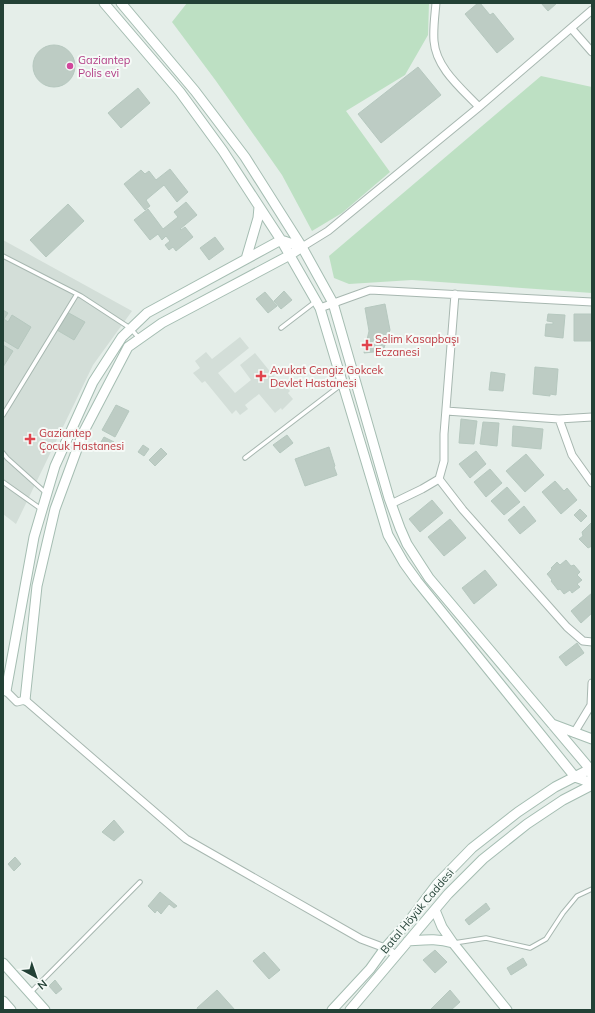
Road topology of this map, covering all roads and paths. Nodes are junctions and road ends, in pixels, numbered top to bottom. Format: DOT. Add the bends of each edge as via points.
graph roads {
  1 [pos="104,3"];
  2 [pos="121,3"];
  3 [pos="436,3"];
  4 [pos="592,10"];
  5 [pos="571,28"];
  6 [pos="592,52"];
  7 [pos="479,107"];
  8 [pos="259,207"];
  9 [pos="281,240"];
  10 [pos="302,247"];
  11 [pos="290,255"];
  12 [pos="3,256"];
  13 [pos="246,259"];
  14 [pos="77,294"];
  15 [pos="455,294"];
  16 [pos="592,302"];
  17 [pos="333,303"];
  18 [pos="318,305"];
  19 [pos="130,328"];
  20 [pos="281,328"];
  21 [pos="140,339"];
  22 [pos="342,384"];
  23 [pos="446,411"];
  24 [pos="3,416"];
  25 [pos="592,417"];
  26 [pos="560,419"];
  27 [pos="3,453"];
  28 [pos="245,458"];
  29 [pos="439,479"];
  30 [pos="3,482"];
  31 [pos="592,483"];
  32 [pos="47,494"];
  33 [pos="391,504"];
  34 [pos="42,510"];
  35 [pos="592,642"];
  36 [pos="592,683"];
  37 [pos="4,690"];
  38 [pos="25,700"];
  39 [pos="551,723"];
  40 [pos="574,733"];
  41 [pos="592,739"];
  42 [pos="591,771"];
  43 [pos="575,777"];
  44 [pos="592,784"];
  45 [pos="140,882"];
  46 [pos="592,889"];
  47 [pos="435,910"];
  48 [pos="408,941"];
  49 [pos="453,943"];
  50 [pos="385,948"];
  51 [pos="396,955"];
  52 [pos="3,963"];
  53 [pos="30,993"];
  54 [pos="3,1001"];
  55 [pos="11,1010"];
  56 [pos="45,1010"];
  57 [pos="332,1010"];
  58 [pos="350,1010"];
  59 [pos="507,1010"];
  1 -- 8 [label="street" via="203,122"];
  2 -- 10 [label="street" via="195,91 245,157"];
  3 -- 7 [label="street" via="434,42 439,61"];
  4 -- 5 [label="street"];
  5 -- 6 [label="street"];
  5 -- 7 [label="street"];
  7 -- 10 [label="street" via="328,231"];
  8 -- 9 [label="street"];
  8 -- 13 [label="street"];
  9 -- 10 [label="street"];
  9 -- 11 [label="street"];
  9 -- 13 [label="street"];
  10 -- 11 [label="street"];
  10 -- 17 [label="street"];
  11 -- 18 [label="street"];
  11 -- 21 [label="street" via="162,323"];
  12 -- 14 [label="lane"];
  13 -- 19 [label="street" via="147,313"];
  14 -- 19 [label="lane"];
  14 -- 24 [label="lane"];
  15 -- 16 [label="street"];
  15 -- 17 [label="street" via="370,290"];
  15 -- 23 [label="street"];
  17 -- 18 [label="street"];
  17 -- 33 [label="street"];
  18 -- 20 [label="lane"];
  18 -- 22 [label="street"];
  19 -- 21 [label="lane"];
  19 -- 32 [label="street" via="93,382 56,466"];
  21 -- 38 [label="street" via="128,347 83,433 55,509 37,586"];
  22 -- 28 [label="lane"];
  22 -- 43 [label="street" via="388,535 404,563 429,598"];
  23 -- 26 [label="street"];
  23 -- 29 [label="street" via="444,461"];
  25 -- 26 [label="street"];
  26 -- 31 [label="street" via="572,455"];
  27 -- 32 [label="lane"];
  29 -- 33 [label="street"];
  29 -- 35 [label="street" via="463,510 567,627 583,641"];
  30 -- 34 [label="lane"];
  32 -- 34 [label="street"];
  33 -- 39 [label="street" via="407,544 425,572"];
  34 -- 37 [label="street" via="34,537"];
  36 -- 40 [label="street" via="591,705"];
  37 -- 38 [label="street" via="17,702"];
  38 -- 50 [label="street" via="186,839 361,938"];
  39 -- 40 [label="street"];
  39 -- 42 [label="street"];
  40 -- 41 [label="street"];
  42 -- 43 [label="street, Batal Höyük Caddesi"];
  43 -- 44 [label="street"];
  43 -- 50 [label="street, Batal Höyük Caddesi" via="518,812 472,848 437,884"];
  44 -- 47 [label="street, Batal Höyük Caddesi" via="527,824 483,859"];
  45 -- 53 [label="lane"];
  46 -- 49 [label="lane" via="578,896 546,939 530,948 486,938"];
  47 -- 48 [label="street, Batal Höyük Caddesi"];
  47 -- 49 [label="street"];
  48 -- 49 [label="street" via="433,939"];
  48 -- 51 [label="street, Batal Höyük Caddesi"];
  49 -- 59 [label="street"];
  50 -- 51 [label="street"];
  50 -- 57 [label="street, Batal Höyük Caddesi" via="370,969"];
  51 -- 58 [label="street, Batal Höyük Caddesi"];
  52 -- 53 [label="street"];
  53 -- 56 [label="street"];
  54 -- 55 [label="street"];
}
